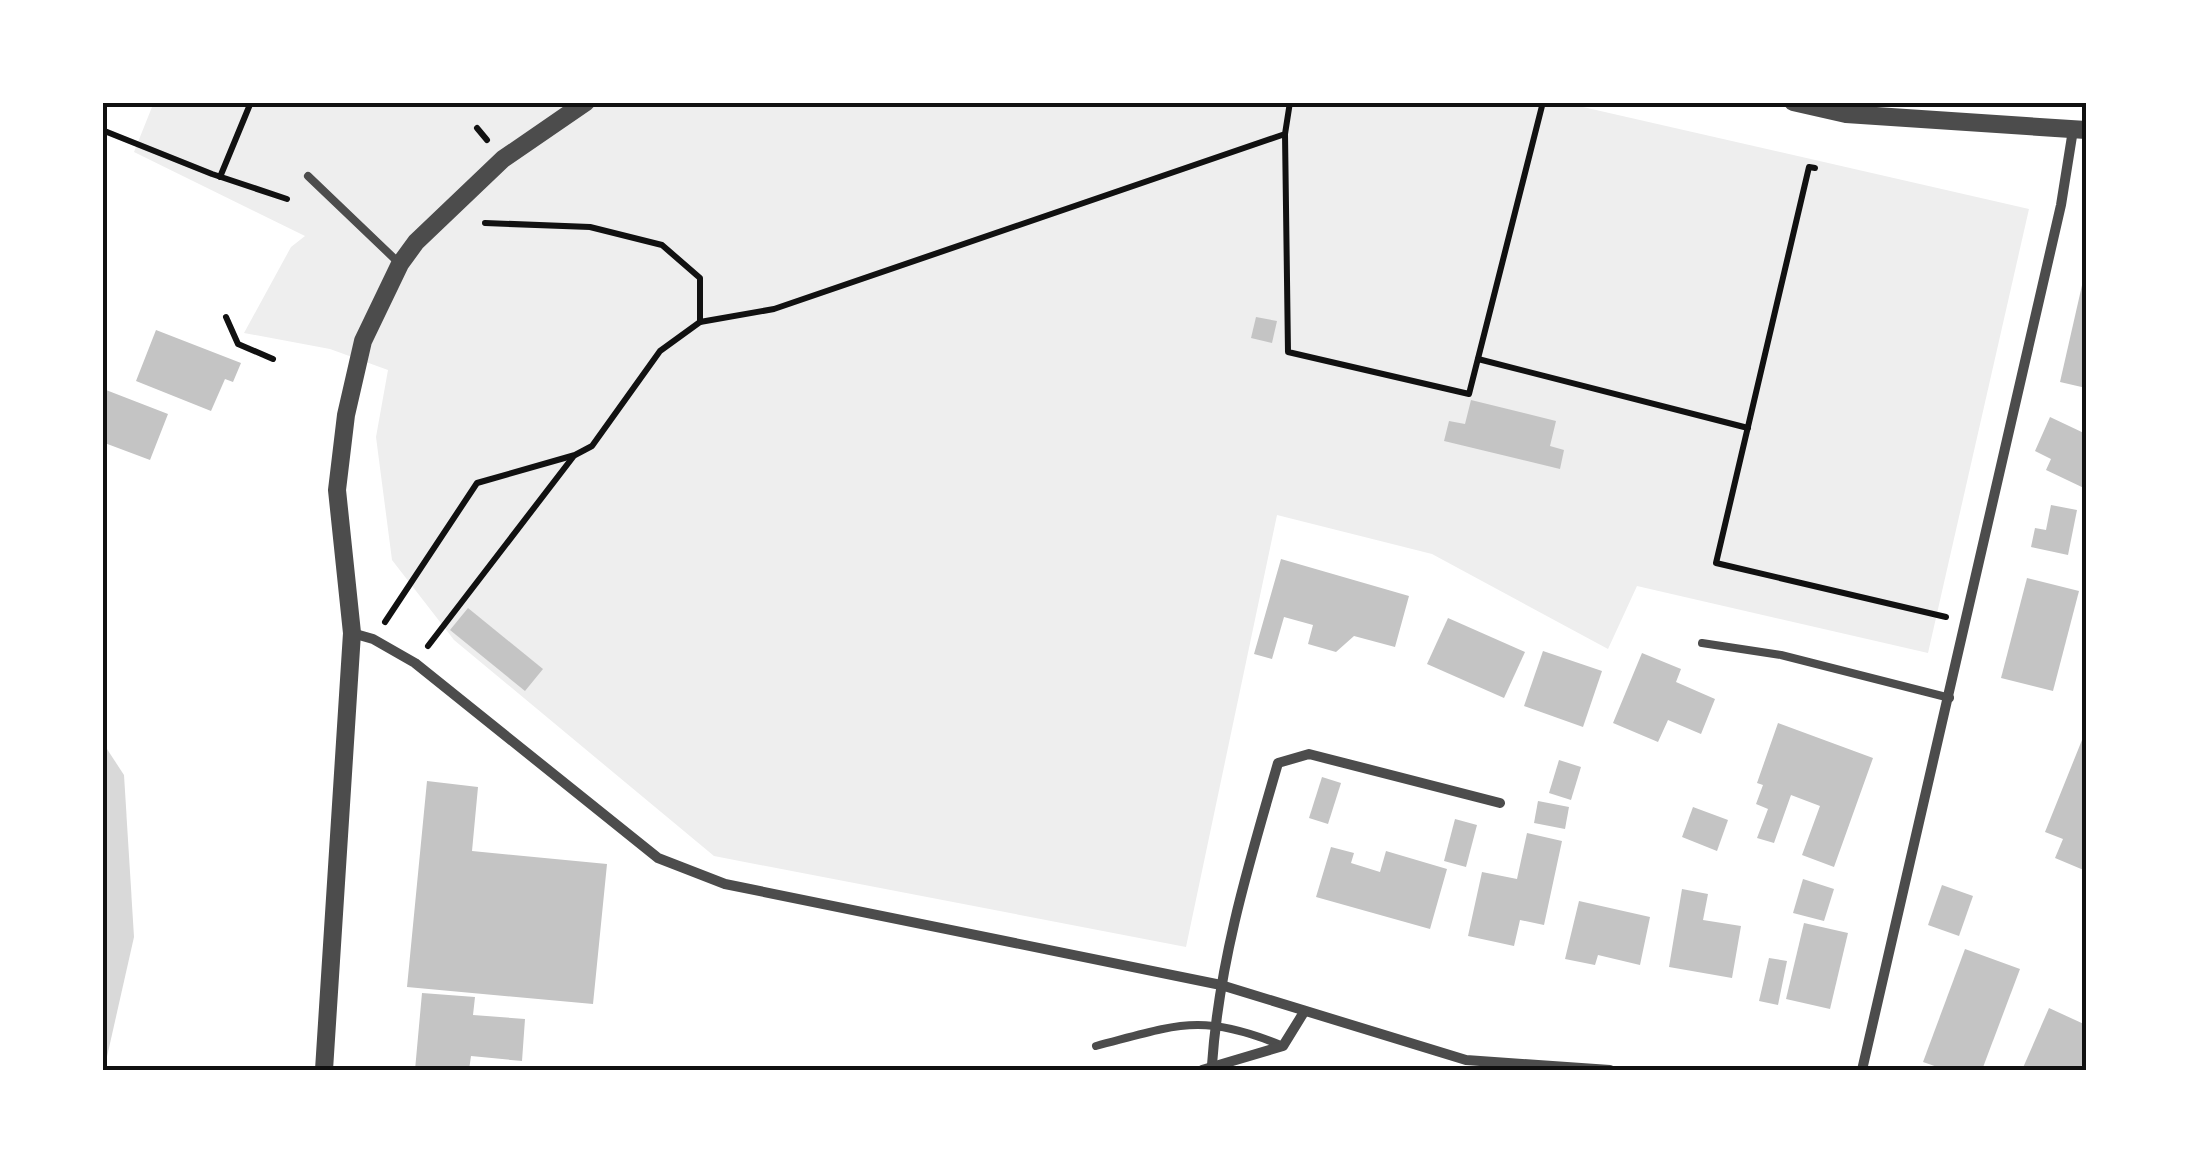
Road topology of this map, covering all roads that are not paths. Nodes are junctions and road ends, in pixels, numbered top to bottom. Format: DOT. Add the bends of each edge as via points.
graph roads {
  1 [pos="586,102"];
  2 [pos="1793,102"];
  3 [pos="1871,109"];
  4 [pos="2080,130"];
  5 [pos="308,176"];
  6 [pos="400,264"];
  7 [pos="352,633"];
  8 [pos="1702,643"];
  9 [pos="1950,698"];
  10 [pos="1500,803"];
  11 [pos="1220,985"];
  12 [pos="1304,1012"];
  13 [pos="1215,1025"];
  14 [pos="1096,1046"];
  15 [pos="1283,1046"];
  16 [pos="1207,1068"];
  17 [pos="324,1070"];
  18 [pos="1610,1070"];
  19 [pos="1862,1070"];
  1 -- 6 [label="street" via="503,160"];
  2 -- 3 [label="street"];
  3 -- 4 [label="street"];
  4 -- 9 [label="street"];
  5 -- 6 [label="lane"];
  6 -- 7 [label="street" via="363,341 346,416 337,490"];
  7 -- 11 [label="street" via="415,662 658,858 725,884"];
  7 -- 17 [label="street"];
  8 -- 9 [label="lane"];
  9 -- 19 [label="street"];
  10 -- 11 [label="street" via="1309,754 1278,764"];
  11 -- 12 [label="street"];
  11 -- 13 [label="street"];
  12 -- 15 [label="street"];
  12 -- 18 [label="street" via="1466,1060"];
  13 -- 14 [label="lane" via="1186,1023"];
  13 -- 15 [label="lane"];
  13 -- 16 [label="street"];
  15 -- 16 [label="street"];
}
